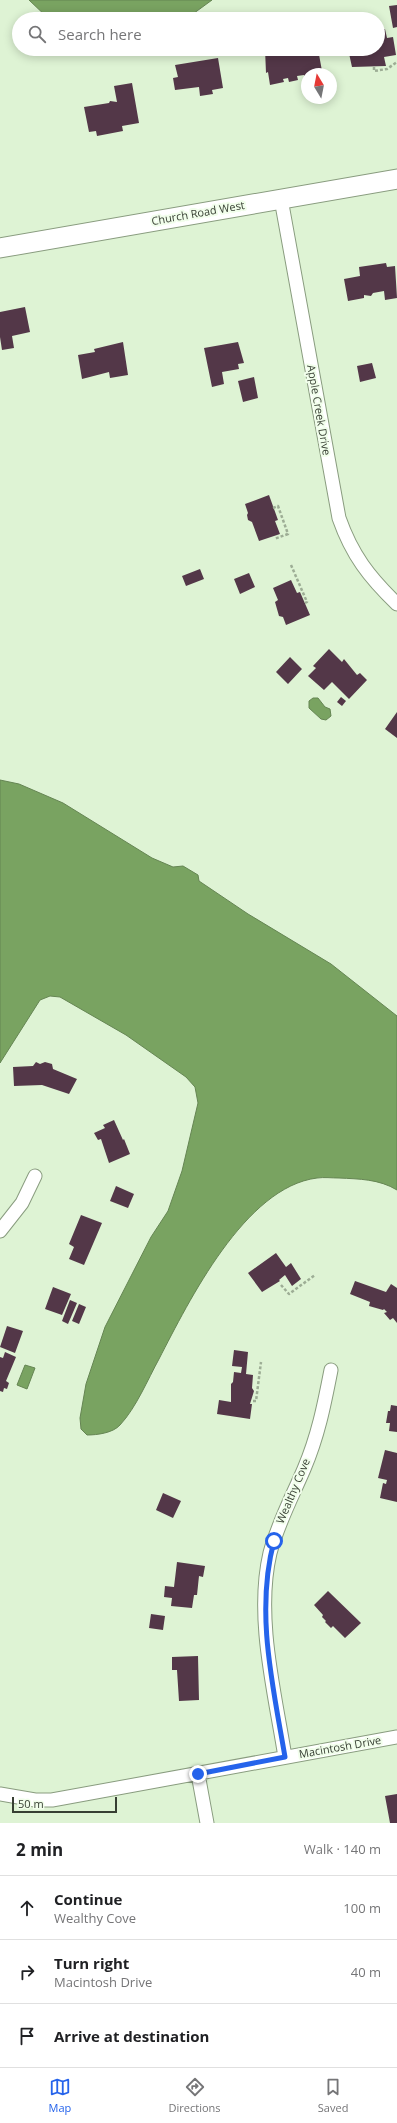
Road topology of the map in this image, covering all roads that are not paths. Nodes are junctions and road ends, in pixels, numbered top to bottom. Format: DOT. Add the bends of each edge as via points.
graph roads {
  1 [pos="397,179"];
  2 [pos="281,199"];
  3 [pos="0,248"];
  4 [pos="397,604"];
  5 [pos="35,1176"];
  6 [pos="0,1231"];
  7 [pos="331,1370"];
  8 [pos="397,1737"];
  9 [pos="285,1757"];
  10 [pos="198,1774"];
  11 [pos="0,1794"];
  12 [pos="207,1823"];
  1 -- 2 [label="street, Church Road West"];
  2 -- 3 [label="street, Church Road West"];
  2 -- 4 [label="street, Apple Creek Drive" via="339,518 347,541 358,559 378,586"];
  5 -- 6 [label="street" via="22,1203"];
  7 -- 9 [label="street, Wealthy Cove" via="322,1419 304,1469 278,1528 270,1554 266,1582 268,1647"];
  8 -- 9 [label="street, Macintosh Drive"];
  9 -- 10 [label="street, Macintosh Drive"];
  10 -- 11 [label="street, Macintosh Drive" via="52,1800"];
  10 -- 12 [label="street"];
}
